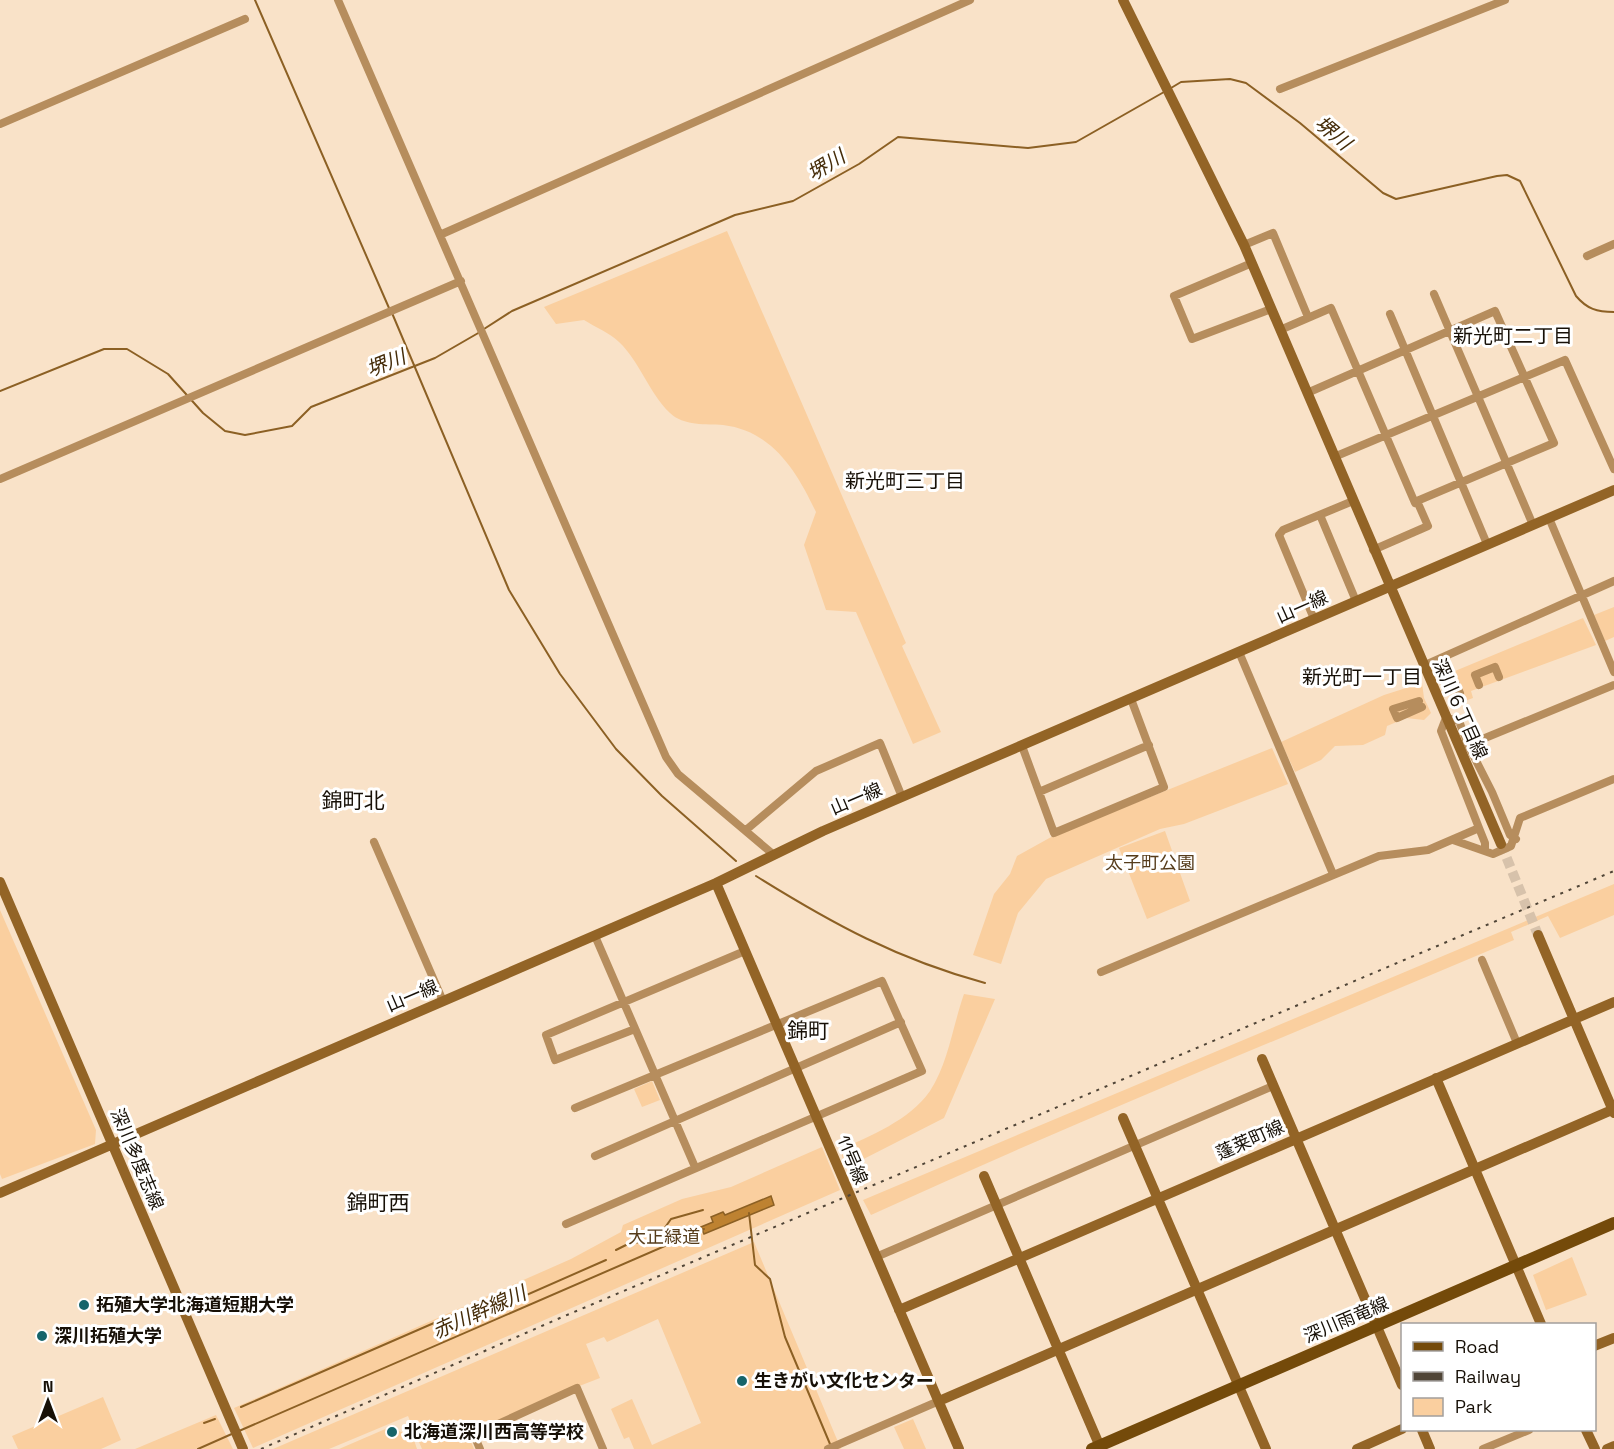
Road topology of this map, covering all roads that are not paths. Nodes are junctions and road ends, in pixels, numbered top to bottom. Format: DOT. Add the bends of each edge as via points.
graph roads {
  1 [pos="338,0"];
  2 [pos="970,0"];
  3 [pos="1123,0"];
  4 [pos="1505,0"];
  5 [pos="245,19"];
  6 [pos="1280,89"];
  7 [pos="0,124"];
  8 [pos="442,234"];
  9 [pos="1614,244"];
  10 [pos="1244,245"];
  11 [pos="1587,256"];
  12 [pos="1252,263"];
  13 [pos="461,281"];
  14 [pos="1434,294"];
  15 [pos="1271,309"];
  16 [pos="1390,314"];
  17 [pos="1308,317"];
  18 [pos="1280,330"];
  19 [pos="1451,331"];
  20 [pos="1404,351"];
  21 [pos="1357,371"];
  22 [pos="1523,377"];
  23 [pos="1307,393"];
  24 [pos="1478,396"];
  25 [pos="1432,416"];
  26 [pos="1386,436"];
  27 [pos="1334,457"];
  28 [pos="1506,463"];
  29 [pos="1614,469"];
  30 [pos="0,479"];
  31 [pos="1460,483"];
  32 [pos="1614,490"];
  33 [pos="1353,501"];
  34 [pos="1417,501"];
  35 [pos="1320,515"];
  36 [pos="1549,518"];
  37 [pos="1533,525"];
  38 [pos="1487,544"];
  39 [pos="1373,550"];
  40 [pos="1614,581"];
  41 [pos="1389,587"];
  42 [pos="1581,596"];
  43 [pos="1356,601"];
  44 [pos="1314,619"];
  45 [pos="1239,652"];
  46 [pos="1423,666"];
  47 [pos="1614,672"];
  48 [pos="1499,677"];
  49 [pos="1479,685"];
  50 [pos="1614,685"];
  51 [pos="1450,687"];
  52 [pos="1460,693"];
  53 [pos="1131,699"];
  54 [pos="1446,718"];
  55 [pos="1149,745"];
  56 [pos="1468,745"];
  57 [pos="1022,746"];
  58 [pos="1614,779"];
  59 [pos="1038,792"];
  60 [pos="902,797"];
  61 [pos="1479,828"];
  62 [pos="746,830"];
  63 [pos="1516,839"];
  64 [pos="1453,840"];
  65 [pos="374,842"];
  66 [pos="1500,844"];
  67 [pos="1485,851"];
  68 [pos="774,855"];
  69 [pos="1333,874"];
  70 [pos="0,882"];
  71 [pos="716,883"];
  72 [pos="1538,934"];
  73 [pos="595,936"];
  74 [pos="745,951"];
  75 [pos="1482,960"];
  76 [pos="1101,972"];
  77 [pos="443,1001"];
  78 [pos="1614,1002"];
  79 [pos="624,1003"];
  80 [pos="1575,1019"];
  81 [pos="901,1022"];
  82 [pos="777,1025"];
  83 [pos="635,1029"];
  84 [pos="1517,1043"];
  85 [pos="1262,1059"];
  86 [pos="796,1070"];
  87 [pos="655,1076"];
  88 [pos="1436,1078"];
  89 [pos="1274,1086"];
  90 [pos="575,1108"];
  91 [pos="1614,1111"];
  92 [pos="816,1116"];
  93 [pos="1123,1118"];
  94 [pos="674,1121"];
  95 [pos="1296,1138"];
  96 [pos="113,1144"];
  97 [pos="1135,1145"];
  98 [pos="595,1156"];
  99 [pos="695,1167"];
  100 [pos="1473,1170"];
  101 [pos="984,1176"];
  102 [pos="0,1193"];
  103 [pos="1158,1199"];
  104 [pos="996,1206"];
  105 [pos="1614,1223"];
  106 [pos="566,1224"];
  107 [pos="1334,1229"];
  108 [pos="876,1257"];
  109 [pos="1019,1258"];
  110 [pos="1516,1266"];
  111 [pos="1197,1290"];
  112 [pos="899,1310"];
  113 [pos="1541,1323"];
  114 [pos="1377,1326"];
  115 [pos="1614,1338"];
  116 [pos="1596,1345"];
  117 [pos="1059,1349"];
  118 [pos="1401,1383"];
  119 [pos="1238,1386"];
  120 [pos="939,1401"];
  121 [pos="1401,1429"];
  122 [pos="1422,1431"];
  123 [pos="1527,1431"];
  124 [pos="1586,1431"];
  125 [pos="1614,1446"];
  126 [pos="1098,1448"];
  127 [pos="243,1449"];
  128 [pos="480,1449"];
  129 [pos="603,1449"];
  130 [pos="828,1449"];
  131 [pos="959,1449"];
  132 [pos="1266,1449"];
  133 [pos="1357,1449"];
  134 [pos="1430,1449"];
  135 [pos="1483,1449"];
  136 [pos="1595,1449"];
  137 [pos="1606,1449"];
  1 -- 8 [label="street"];
  2 -- 8 [label="street"];
  3 -- 10 [label="street, 深川６丁目線"];
  4 -- 6 [label="street"];
  5 -- 7 [label="street"];
  8 -- 13 [label="street"];
  9 -- 11 [label="street"];
  10 -- 12 [label="street, 深川６丁目線"];
  10 -- 17 [label="street" via="1273,233"];
  12 -- 15 [label="street, 深川６丁目線"];
  12 -- 15 [label="street" via="1174,296 1192,339"];
  13 -- 30 [label="street"];
  13 -- 62 [label="street" via="666,757 678,774"];
  14 -- 19 [label="street"];
  15 -- 18 [label="street, 深川６丁目線"];
  16 -- 20 [label="street"];
  17 -- 18 [label="street"];
  17 -- 21 [label="street" via="1331,308"];
  18 -- 23 [label="street, 深川６丁目線"];
  19 -- 20 [label="street"];
  19 -- 22 [label="street" via="1495,311"];
  19 -- 24 [label="street"];
  20 -- 21 [label="street"];
  20 -- 25 [label="street"];
  21 -- 23 [label="street"];
  21 -- 26 [label="street"];
  22 -- 24 [label="street"];
  22 -- 28 [label="street" via="1554,443"];
  22 -- 29 [label="street" via="1565,360"];
  23 -- 27 [label="street, 深川６丁目線"];
  24 -- 25 [label="street"];
  24 -- 28 [label="street"];
  25 -- 26 [label="street"];
  25 -- 31 [label="street"];
  26 -- 27 [label="street"];
  26 -- 34 [label="street" via="1414,503"];
  27 -- 33 [label="street, 深川６丁目線"];
  28 -- 31 [label="street"];
  28 -- 37 [label="street"];
  31 -- 34 [label="street"];
  31 -- 38 [label="street"];
  32 -- 36 [label="street, 山一線"];
  33 -- 35 [label="street"];
  33 -- 39 [label="street, 深川６丁目線"];
  34 -- 39 [label="street" via="1428,526"];
  35 -- 43 [label="street"];
  35 -- 44 [label="street" via="1279,535"];
  36 -- 37 [label="street, 山一線"];
  36 -- 42 [label="street"];
  37 -- 38 [label="street, 山一線"];
  38 -- 41 [label="street, 山一線"];
  39 -- 41 [label="street, 深川６丁目線"];
  40 -- 42 [label="street"];
  41 -- 43 [label="street, 山一線"];
  41 -- 46 [label="street, 深川６丁目線"];
  42 -- 46 [label="street"];
  42 -- 47 [label="street"];
  43 -- 44 [label="street, 山一線"];
  44 -- 45 [label="street, 山一線"];
  45 -- 53 [label="street, 山一線"];
  45 -- 69 [label="street"];
  46 -- 54 [label="street, 深川６丁目線"];
  48 -- 49 [label="street" via="1495,667 1475,675"];
  50 -- 56 [label="street"];
  51 -- 52 [label="street" via="1456,684"];
  53 -- 55 [label="street"];
  53 -- 57 [label="street, 山一線"];
  54 -- 56 [label="street" via="1458,721"];
  54 -- 61 [label="street" via="1441,731"];
  54 -- 66 [label="street, 深川６丁目線"];
  55 -- 59 [label="street"];
  55 -- 59 [label="street" via="1164,788 1054,832"];
  56 -- 63 [label="street" via="1510,835"];
  57 -- 59 [label="street"];
  57 -- 60 [label="street, 山一線"];
  58 -- 63 [label="street" via="1520,819"];
  60 -- 62 [label="street" via="880,743 816,771"];
  60 -- 68 [label="street, 山一線"];
  61 -- 64 [label="street"];
  61 -- 67 [label="street"];
  62 -- 68 [label="street"];
  63 -- 67 [label="street" via="1511,846 1493,854"];
  64 -- 67 [label="street"];
  64 -- 69 [label="street" via="1415,854 1379,856"];
  65 -- 77 [label="street"];
  68 -- 71 [label="street, 山一線"];
  69 -- 76 [label="street"];
  70 -- 96 [label="street, 深川多度志線"];
  71 -- 73 [label="street, 山一線"];
  71 -- 74 [label="street, 11号線"];
  72 -- 80 [label="street"];
  73 -- 77 [label="street, 山一線"];
  73 -- 79 [label="street"];
  74 -- 79 [label="street"];
  74 -- 82 [label="street, 11号線"];
  75 -- 84 [label="street"];
  77 -- 96 [label="street, 山一線"];
  78 -- 80 [label="street, 蓬莱町線"];
  79 -- 83 [label="street"];
  79 -- 83 [label="street" via="546,1035 555,1060"];
  80 -- 84 [label="street, 蓬莱町線"];
  80 -- 91 [label="street"];
  81 -- 82 [label="street" via="882,981"];
  81 -- 86 [label="street"];
  81 -- 92 [label="street" via="922,1071"];
  82 -- 86 [label="street, 11号線"];
  82 -- 87 [label="street"];
  83 -- 87 [label="street"];
  84 -- 88 [label="street, 蓬莱町線"];
  85 -- 89 [label="street"];
  86 -- 92 [label="street, 11号線"];
  86 -- 94 [label="street"];
  87 -- 90 [label="street"];
  87 -- 94 [label="street"];
  88 -- 95 [label="street, 蓬莱町線"];
  88 -- 100 [label="street"];
  89 -- 95 [label="street"];
  89 -- 97 [label="street"];
  91 -- 100 [label="street"];
  92 -- 99 [label="street"];
  92 -- 108 [label="street, 11号線"];
  93 -- 97 [label="street"];
  94 -- 98 [label="street"];
  94 -- 99 [label="street"];
  95 -- 103 [label="street, 蓬莱町線"];
  95 -- 107 [label="street"];
  96 -- 102 [label="street, 山一線"];
  96 -- 127 [label="street, 深川多度志線"];
  97 -- 103 [label="street"];
  97 -- 104 [label="street"];
  99 -- 106 [label="street"];
  100 -- 107 [label="street"];
  100 -- 110 [label="street"];
  101 -- 104 [label="street"];
  103 -- 109 [label="street, 蓬莱町線"];
  103 -- 111 [label="street"];
  104 -- 108 [label="street"];
  104 -- 109 [label="street"];
  105 -- 110 [label="main road, 深川雨竜線"];
  107 -- 111 [label="street"];
  107 -- 114 [label="street"];
  108 -- 112 [label="street, 11号線"];
  109 -- 112 [label="street, 蓬莱町線"];
  109 -- 117 [label="street"];
  110 -- 113 [label="street"];
  110 -- 114 [label="main road, 深川雨竜線"];
  111 -- 117 [label="street"];
  111 -- 119 [label="street"];
  112 -- 120 [label="street, 11号線"];
  114 -- 118 [label="street"];
  114 -- 119 [label="main road, 深川雨竜線"];
  115 -- 116 [label="street"];
  117 -- 120 [label="street"];
  117 -- 126 [label="street"];
  119 -- 126 [label="main road, 深川雨竜線"];
  119 -- 132 [label="street"];
  120 -- 130 [label="street"];
  120 -- 131 [label="street, 11号線"];
  121 -- 133 [label="street"];
  122 -- 134 [label="street"];
  123 -- 135 [label="street"];
  124 -- 136 [label="street"];
  125 -- 137 [label="street"];
  128 -- 129 [label="street" via="474,1435 577,1389"];
}
